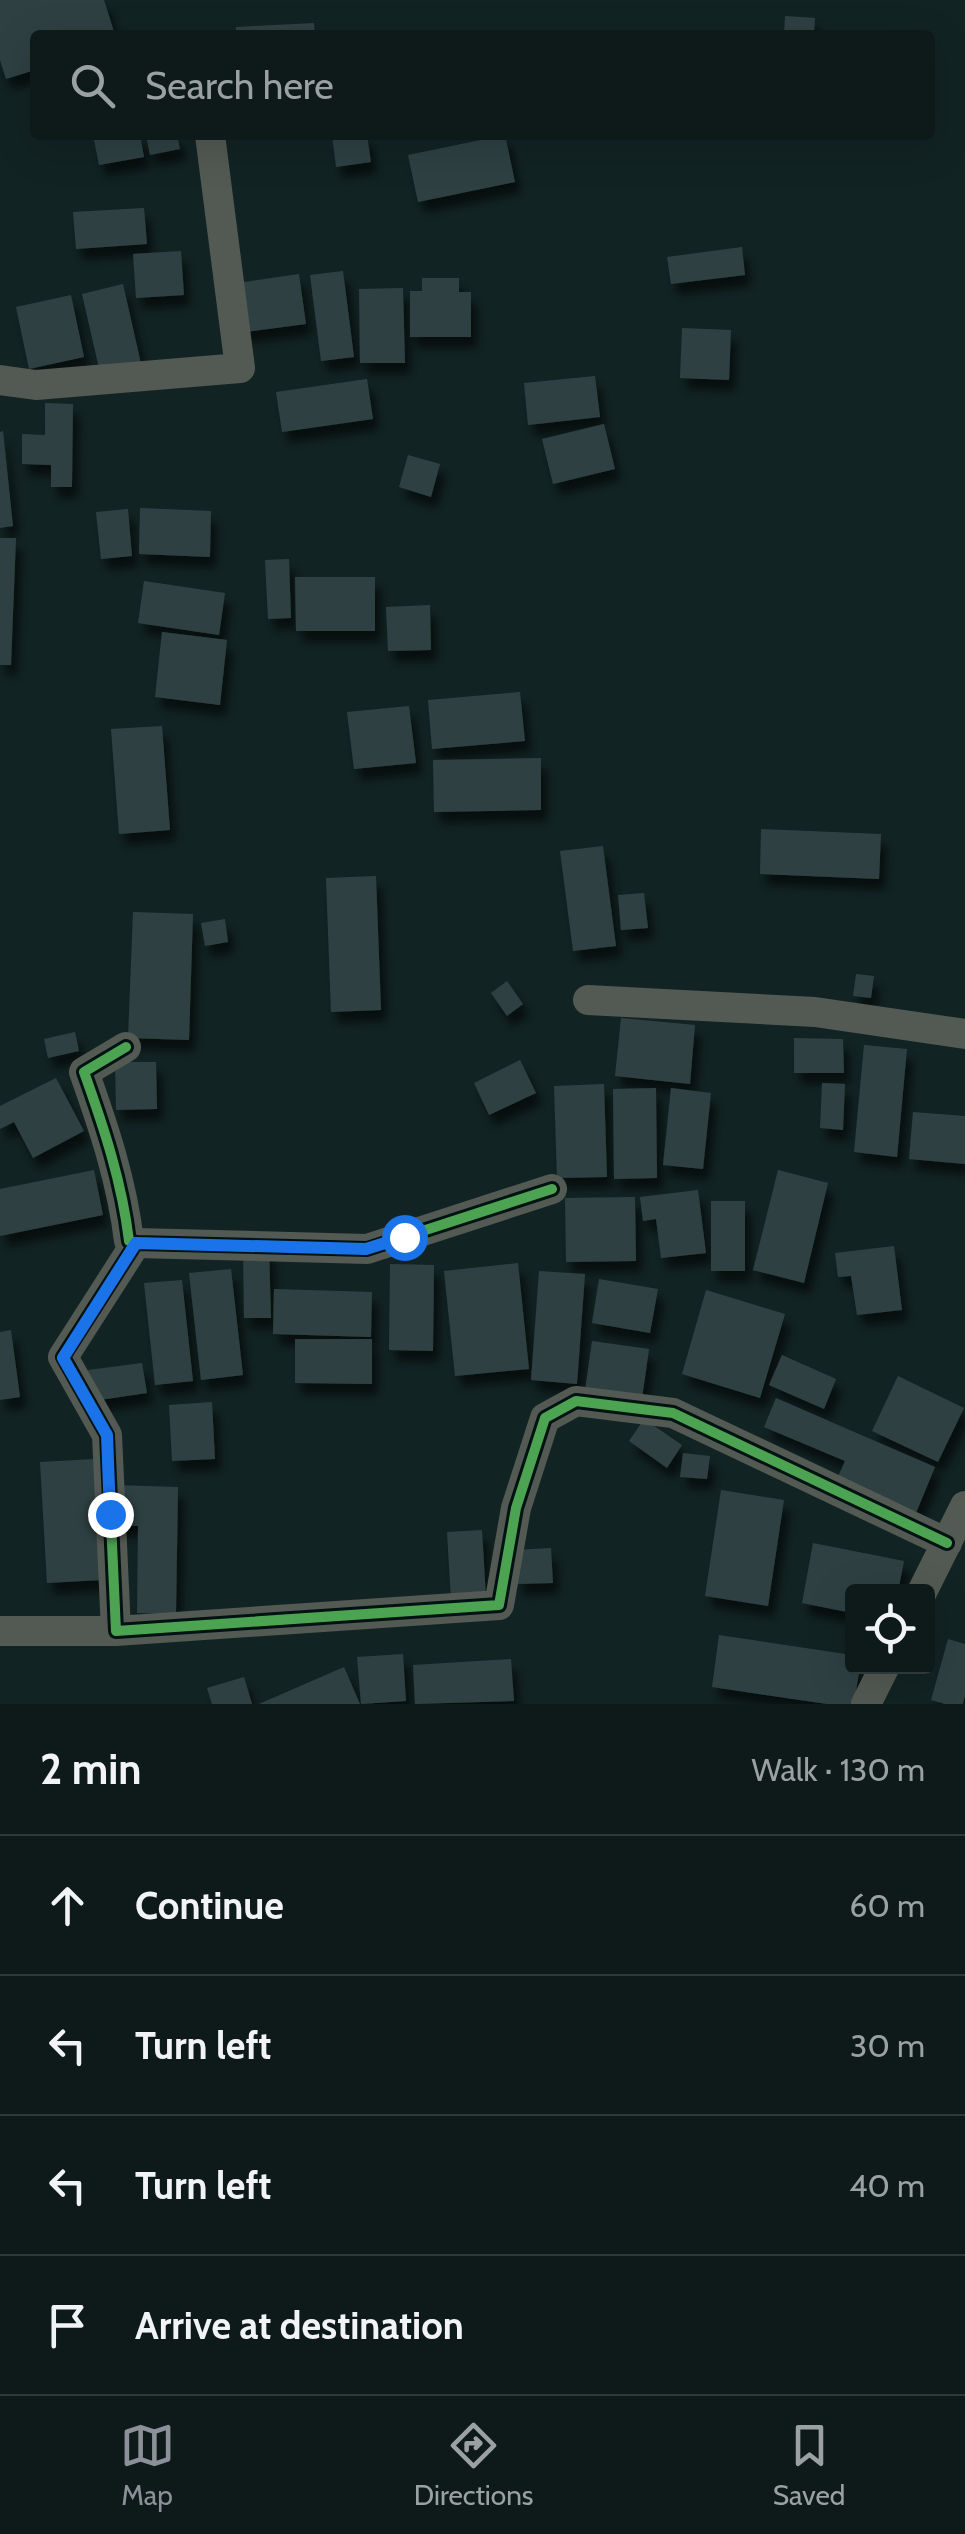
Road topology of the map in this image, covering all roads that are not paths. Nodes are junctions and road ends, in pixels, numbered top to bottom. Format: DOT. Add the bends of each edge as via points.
graph roads {
  1 [pos="211,140"];
  2 [pos="0,380"];
  3 [pos="588,1000"];
  4 [pos="965,1034"];
  5 [pos="126,1048"];
  6 [pos="552,1189"];
  7 [pos="136,1243"];
  8 [pos="965,1506"];
  9 [pos="947,1542"];
  10 [pos="926,1584"];
  11 [pos="0,1631"];
  12 [pos="116,1631"];
  13 [pos="881,1674"];
  14 [pos="866,1704"];
  1 -- 2 [label="street" via="240,368 36,386"];
  3 -- 4 [label="street" via="814,1012"];
  5 -- 7 [label="street" via="84,1072 107,1138 129,1241"];
  6 -- 7 [label="street" via="366,1249"];
  7 -- 12 [label="street" via="63,1358 107,1435"];
  8 -- 9 [label="street"];
  9 -- 10 [label="street"];
  9 -- 12 [label="street" via="673,1413 576,1402 545,1418 516,1508 499,1605"];
  11 -- 12 [label="street"];
  13 -- 14 [label="street"];
}
